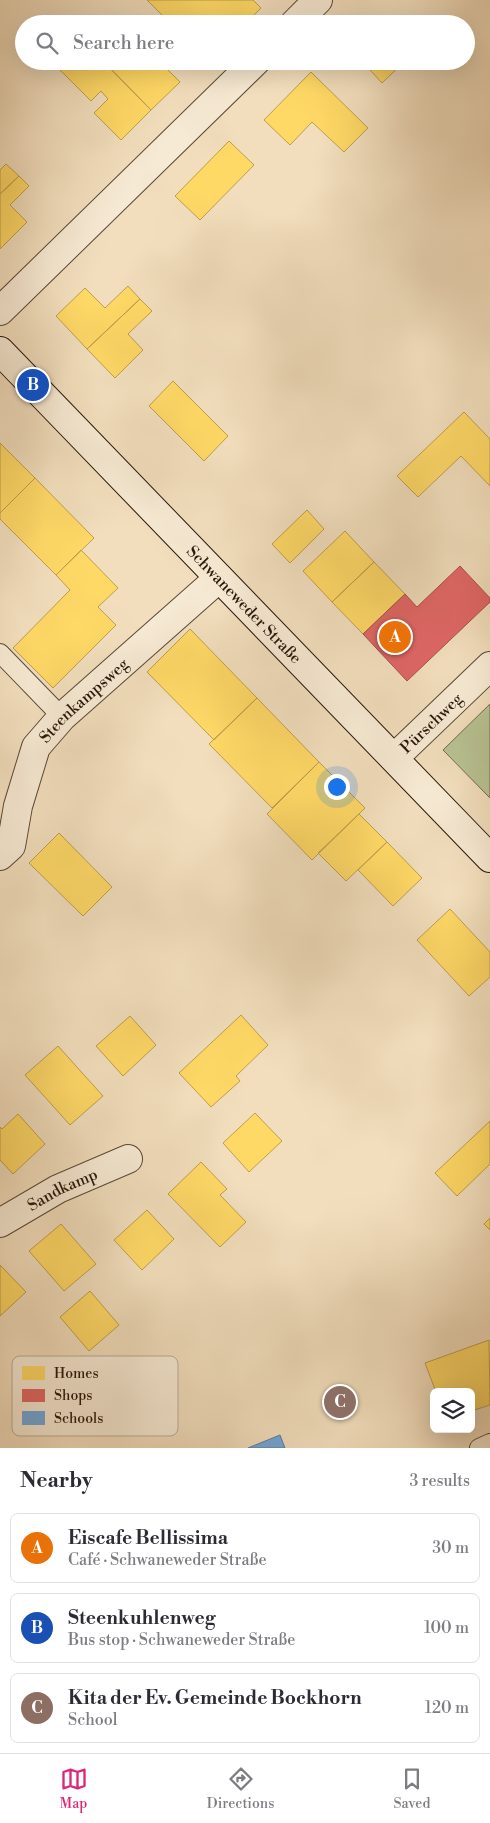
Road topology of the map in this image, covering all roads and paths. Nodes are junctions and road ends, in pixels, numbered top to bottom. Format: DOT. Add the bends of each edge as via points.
graph roads {
  1 [pos="318,0"];
  2 [pos="303,15"];
  3 [pos="247,70"];
  4 [pos="0,311"];
  5 [pos="0,351"];
  6 [pos="219,578"];
  7 [pos="0,654"];
  8 [pos="490,666"];
  9 [pos="62,716"];
  10 [pos="394,758"];
  11 [pos="0,856"];
  12 [pos="490,858"];
  13 [pos="128,1159"];
  14 [pos="0,1223"];
  15 [pos="490,1443"];
  16 [pos="479,1448"];
  1 -- 2 [label="street"];
  3 -- 4 [label="street"];
  5 -- 6 [label="street, Schwaneweder Straße"];
  6 -- 9 [label="street, Steenkampsweg"];
  6 -- 10 [label="street, Schwaneweder Straße"];
  7 -- 9 [label="lane"];
  8 -- 10 [label="street, Pürschweg"];
  9 -- 11 [label="street, Steenkampsweg" via="36,747 18,806 11,846"];
  10 -- 12 [label="street, Schwaneweder Straße"];
  13 -- 14 [label="street, Sandkamp" via="58,1189"];
  15 -- 16 [label="lane"];
}
